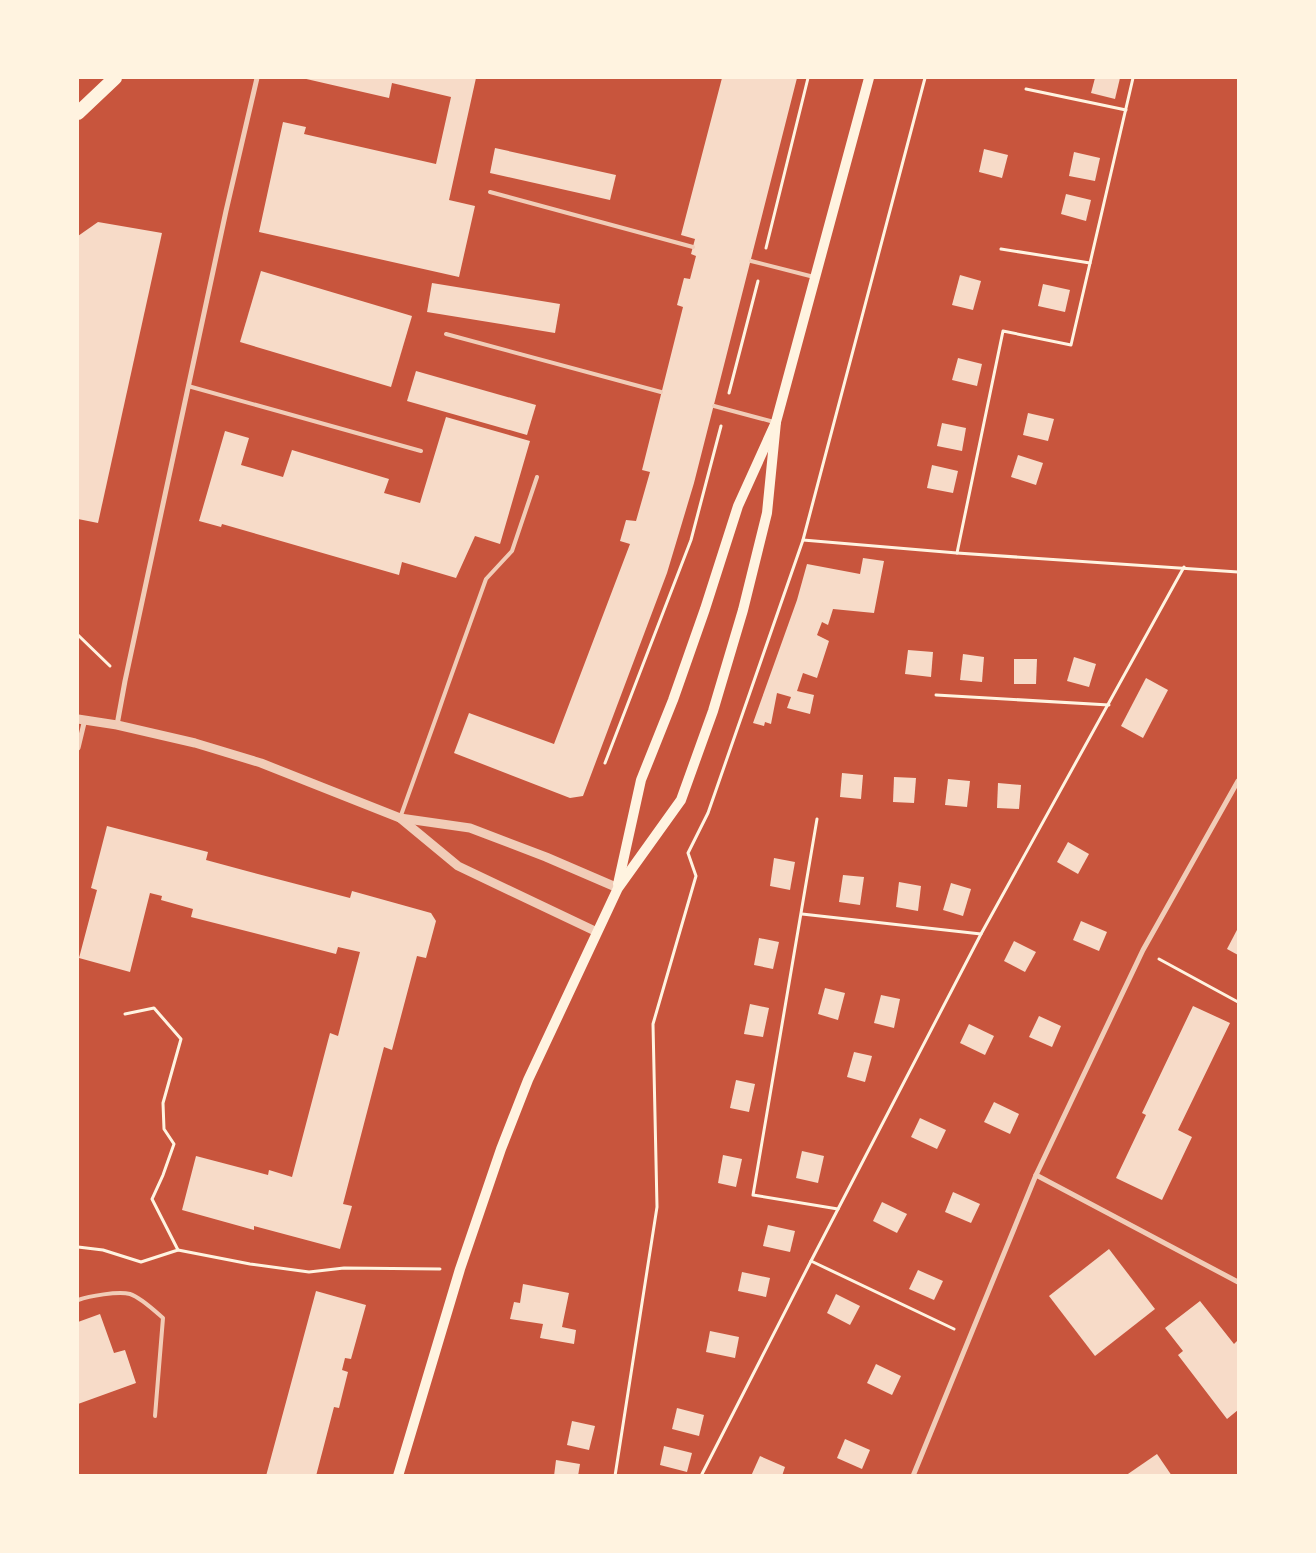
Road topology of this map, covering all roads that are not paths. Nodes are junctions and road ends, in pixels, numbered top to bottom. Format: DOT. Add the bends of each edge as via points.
graph roads {
  1 [pos="115,78"];
  2 [pos="257,78"];
  3 [pos="869,78"];
  4 [pos="78,112"];
  5 [pos="490,192"];
  6 [pos="693,247"];
  7 [pos="751,261"];
  8 [pos="816,277"];
  9 [pos="446,334"];
  10 [pos="188,386"];
  11 [pos="661,392"];
  12 [pos="714,406"];
  13 [pos="776,422"];
  14 [pos="421,450"];
  15 [pos="537,477"];
  16 [pos="82,719"];
  17 [pos="117,725"];
  18 [pos="78,748"];
  19 [pos="1238,781"];
  20 [pos="400,818"];
  21 [pos="618,888"];
  22 [pos="597,932"];
  23 [pos="1036,1175"];
  24 [pos="1238,1282"];
  25 [pos="78,1300"];
  26 [pos="155,1416"];
  27 [pos="398,1476"];
  28 [pos="913,1476"];
  1 -- 4 [label="highway"];
  2 -- 10 [label="street"];
  3 -- 8 [label="main road"];
  5 -- 6 [label="lane"];
  7 -- 8 [label="lane"];
  8 -- 13 [label="main road"];
  9 -- 11 [label="lane"];
  10 -- 14 [label="lane"];
  10 -- 17 [label="street"];
  12 -- 13 [label="lane"];
  13 -- 21 [label="main road" via="738,506 706,609 641,780"];
  13 -- 21 [label="main road" via="768,513 713,711 681,800"];
  15 -- 20 [label="lane" via="512,551 486,579"];
  16 -- 17 [label="street"];
  16 -- 18 [label="street"];
  17 -- 20 [label="street" via="261,763"];
  19 -- 23 [label="street" via="1143,950"];
  20 -- 21 [label="street" via="470,828"];
  20 -- 22 [label="street" via="458,866"];
  21 -- 22 [label="main road"];
  22 -- 27 [label="main road" via="528,1080 501,1149 460,1269"];
  23 -- 24 [label="street"];
  23 -- 28 [label="street"];
  25 -- 26 [label="lane" via="108,1294 130,1294 163,1318"];
}
